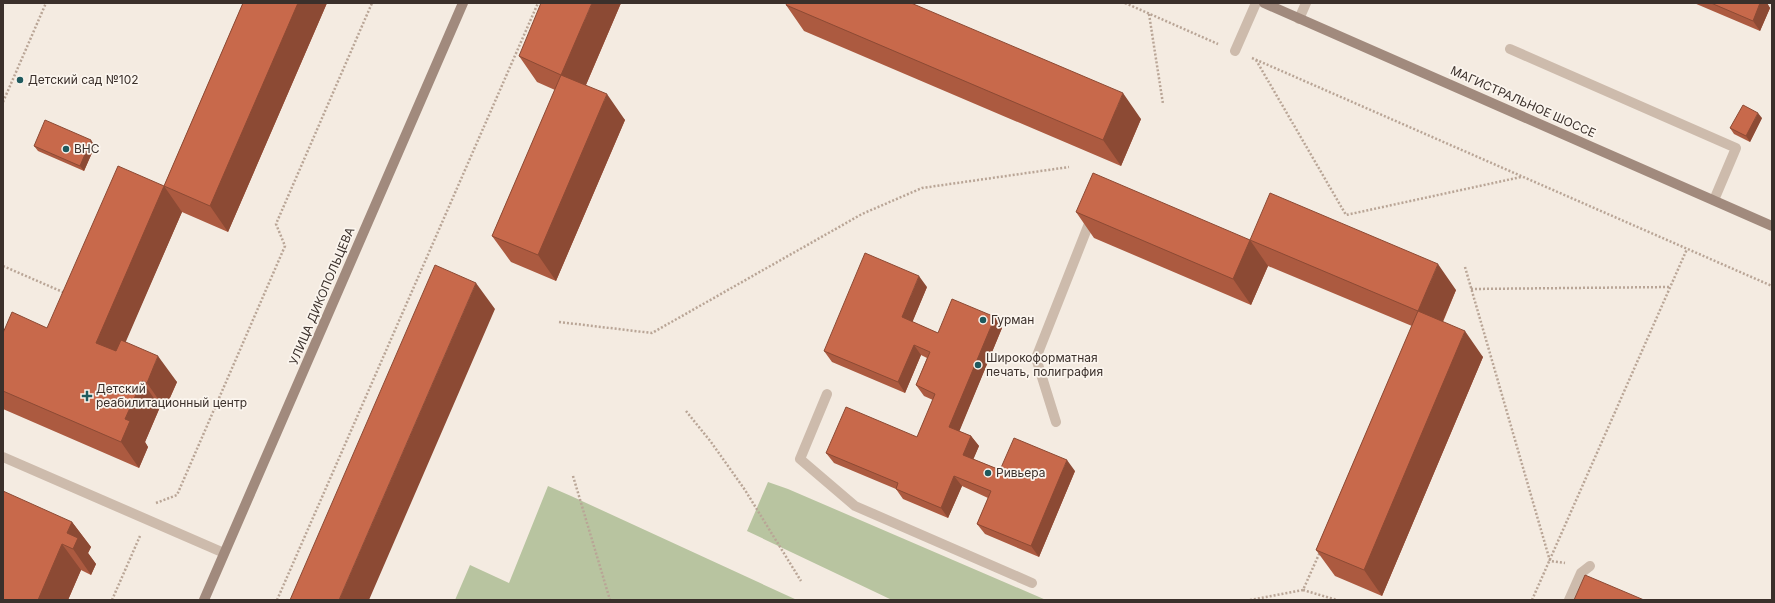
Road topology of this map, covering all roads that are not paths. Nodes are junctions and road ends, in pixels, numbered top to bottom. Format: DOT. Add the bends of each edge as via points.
graph roads {
  1 [pos="463,3"];
  2 [pos="1256,3"];
  3 [pos="1264,3"];
  4 [pos="1306,3"];
  5 [pos="1299,19"];
  6 [pos="1510,49"];
  7 [pos="1235,51"];
  8 [pos="1714,200"];
  9 [pos="1098,203"];
  10 [pos="1772,226"];
  11 [pos="827,394"];
  12 [pos="1056,422"];
  13 [pos="3,457"];
  14 [pos="224,553"];
  15 [pos="1590,566"];
  16 [pos="1032,583"];
  17 [pos="204,600"];
  18 [pos="1569,600"];
  1 -- 14 [label="main road, УЛИЦА ДИКОПОЛЬЦЕВА"];
  2 -- 7 [label="lane"];
  3 -- 5 [label="main road, МАГИСТРАЛЬНОЕ ШОССЕ"];
  4 -- 5 [label="lane"];
  5 -- 8 [label="main road, МАГИСТРАЛЬНОЕ ШОССЕ"];
  6 -- 8 [label="lane" via="1736,148"];
  8 -- 10 [label="main road, МАГИСТРАЛЬНОЕ ШОССЕ"];
  9 -- 12 [label="lane" via="1036,358"];
  11 -- 16 [label="lane" via="800,459 855,506"];
  13 -- 14 [label="lane"];
  14 -- 17 [label="main road, УЛИЦА ДИКОПОЛЬЦЕВА"];
  15 -- 18 [label="lane" via="1581,573"];
}
